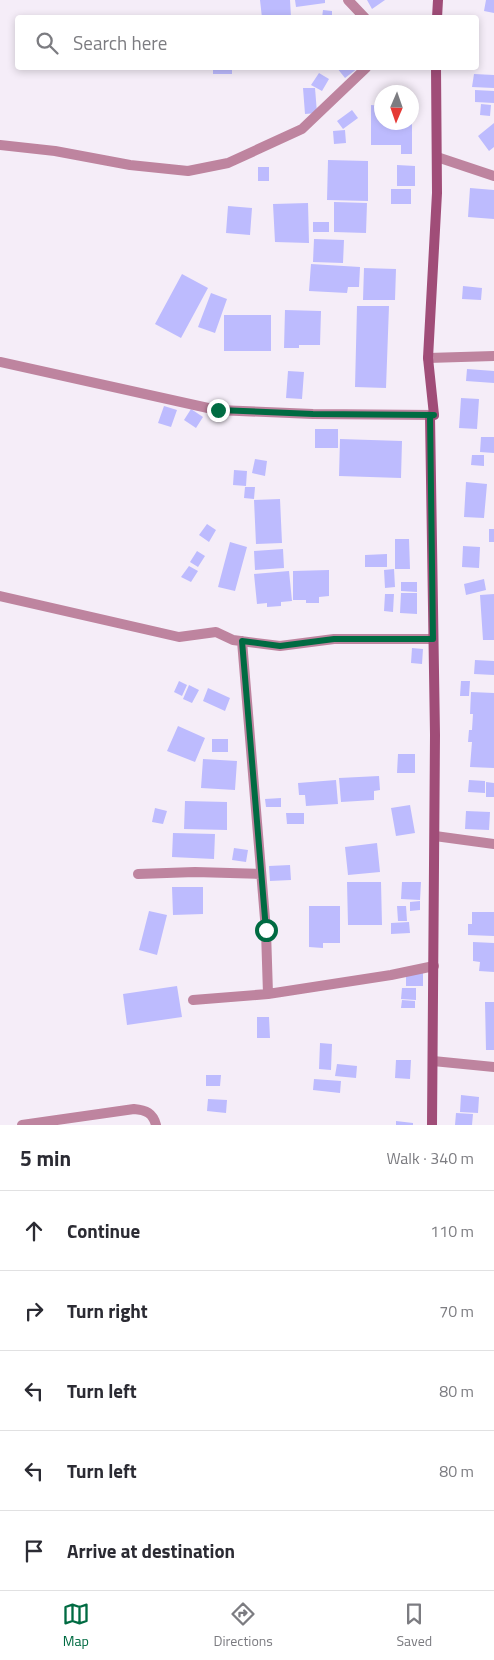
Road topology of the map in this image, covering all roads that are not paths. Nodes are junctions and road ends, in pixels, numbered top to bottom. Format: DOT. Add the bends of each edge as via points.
graph roads {
  1 [pos="348,0"];
  2 [pos="438,0"];
  3 [pos="363,15"];
  4 [pos="437,15"];
  5 [pos="364,70"];
  6 [pos="436,70"];
  7 [pos="0,146"];
  8 [pos="437,158"];
  9 [pos="494,176"];
  10 [pos="494,356"];
  11 [pos="428,358"];
  12 [pos="0,362"];
  13 [pos="434,415"];
  14 [pos="0,596"];
  15 [pos="433,639"];
  16 [pos="242,641"];
  17 [pos="435,836"];
  18 [pos="494,844"];
  19 [pos="138,874"];
  20 [pos="261,874"];
  21 [pos="434,966"];
  22 [pos="268,994"];
  23 [pos="193,1000"];
  24 [pos="433,1061"];
  25 [pos="494,1067"];
  26 [pos="22,1125"];
  27 [pos="156,1125"];
  28 [pos="432,1125"];
  1 -- 3 [label="street"];
  2 -- 4 [label="street"];
  5 -- 7 [label="street" via="302,128 228,163 188,171"];
  6 -- 8 [label="street"];
  8 -- 9 [label="street"];
  8 -- 11 [label="street"];
  10 -- 11 [label="street"];
  11 -- 13 [label="street"];
  12 -- 13 [label="street" via="218,410"];
  13 -- 15 [label="street" via="430,416"];
  14 -- 16 [label="street" via="179,637 216,632"];
  15 -- 16 [label="street" via="334,639 280,646"];
  15 -- 17 [label="street"];
  16 -- 20 [label="street"];
  17 -- 18 [label="street"];
  17 -- 21 [label="street"];
  19 -- 20 [label="street"];
  20 -- 22 [label="street"];
  21 -- 22 [label="street"];
  21 -- 24 [label="street"];
  22 -- 23 [label="street"];
  24 -- 25 [label="street"];
  24 -- 28 [label="street"];
  26 -- 27 [label="street" via="134,1109 146,1110"];
}
